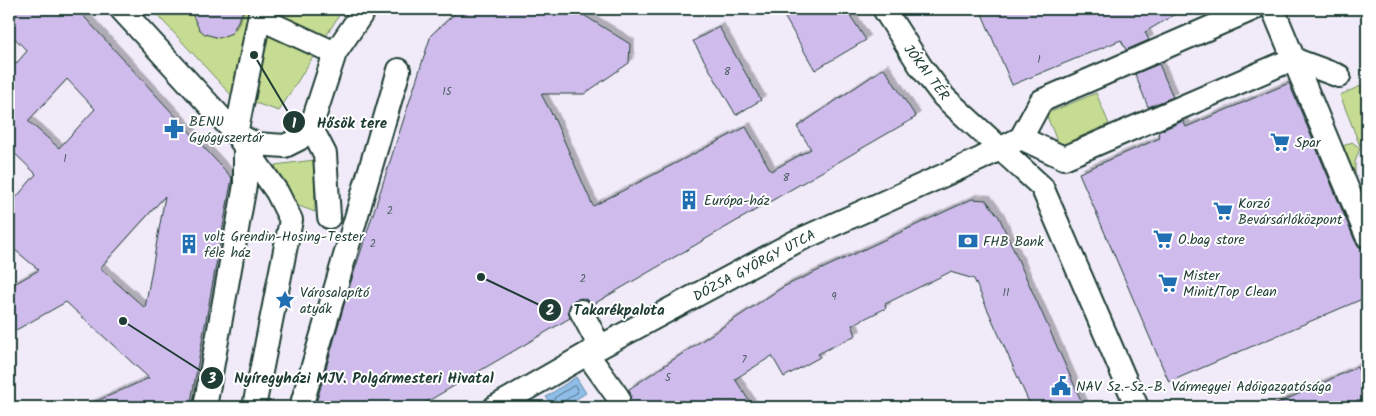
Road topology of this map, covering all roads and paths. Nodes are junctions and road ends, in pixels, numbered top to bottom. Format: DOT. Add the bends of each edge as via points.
graph roads {
  1 [pos="121,9"];
  2 [pos="365,9"];
  3 [pos="884,9"];
  4 [pos="1253,9"];
  5 [pos="1273,9"];
  6 [pos="260,13"];
  7 [pos="335,53"];
  8 [pos="1293,59"];
  9 [pos="399,70"];
  10 [pos="1339,76"];
  11 [pos="311,127"];
  12 [pos="1021,138"];
  13 [pos="240,140"];
  14 [pos="1001,148"];
  15 [pos="329,217"];
  16 [pos="1367,236"];
  17 [pos="581,311"];
  18 [pos="594,351"];
  19 [pos="618,397"];
  20 [pos="205,407"];
  21 [pos="254,407"];
  22 [pos="301,407"];
  23 [pos="495,407"];
  24 [pos="1137,407"];
  1 -- 13 [label="street"];
  2 -- 7 [label="street"];
  3 -- 14 [label="street, JÓKAI TÉR" via="944,97"];
  4 -- 12 [label="street" via="1041,101"];
  5 -- 8 [label="street"];
  6 -- 7 [label="street"];
  6 -- 13 [label="street"];
  7 -- 11 [label="street"];
  8 -- 10 [label="street"];
  8 -- 12 [label="street" via="1064,158"];
  8 -- 16 [label="street"];
  9 -- 22 [label="street"];
  11 -- 13 [label="street" via="286,146"];
  11 -- 15 [label="street" via="325,154"];
  12 -- 14 [label="street, DÓZSA GYÖRGY UTCA"];
  13 -- 20 [label="street" via="245,185"];
  13 -- 21 [label="street" via="277,192 291,220"];
  14 -- 18 [label="street, DÓZSA GYÖRGY UTCA" via="796,242"];
  14 -- 24 [label="street, JÓKAI TÉR" via="1042,187"];
  17 -- 18 [label="street"];
  18 -- 19 [label="street"];
  18 -- 23 [label="street, DÓZSA GYÖRGY UTCA"];
}
